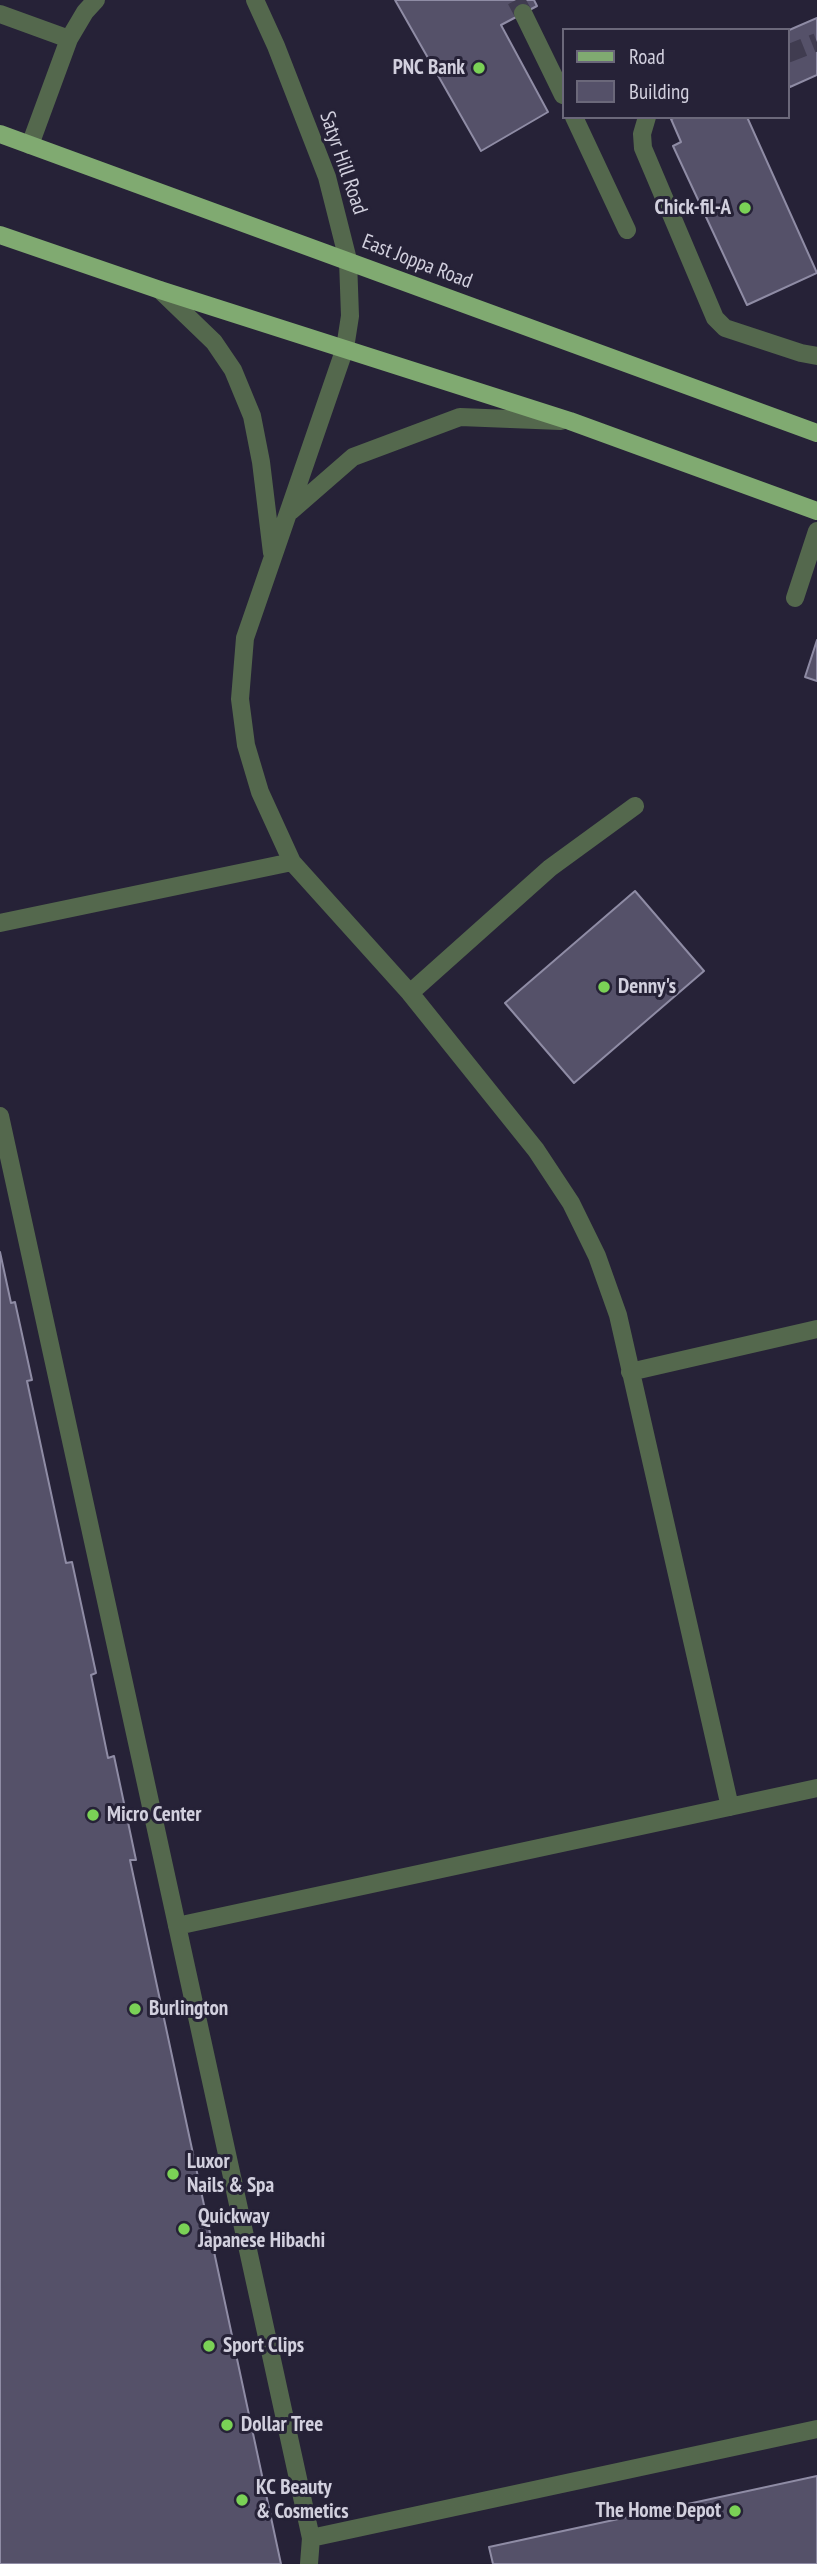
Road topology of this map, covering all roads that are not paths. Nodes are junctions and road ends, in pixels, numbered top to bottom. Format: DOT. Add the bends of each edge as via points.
graph roads {
  1 [pos="96,0"];
  2 [pos="255,0"];
  3 [pos="523,13"];
  4 [pos="0,14"];
  5 [pos="69,38"];
  6 [pos="562,93"];
  7 [pos="575,119"];
  8 [pos="646,119"];
  9 [pos="0,134"];
  10 [pos="30,145"];
  11 [pos="627,230"];
  12 [pos="0,235"];
  13 [pos="348,260"];
  14 [pos="160,290"];
  15 [pos="345,348"];
  16 [pos="817,356"];
  17 [pos="570,421"];
  18 [pos="817,433"];
  19 [pos="817,511"];
  20 [pos="288,513"];
  21 [pos="817,531"];
  22 [pos="273,558"];
  23 [pos="795,598"];
  24 [pos="635,806"];
  25 [pos="292,862"];
  26 [pos="0,923"];
  27 [pos="410,993"];
  28 [pos="0,1116"];
  29 [pos="817,1329"];
  30 [pos="630,1372"];
  31 [pos="817,1788"];
  32 [pos="730,1807"];
  33 [pos="177,1926"];
  34 [pos="817,2429"];
  35 [pos="311,2538"];
  36 [pos="309,2564"];
  1 -- 5 [label="street"];
  2 -- 13 [label="street, Satyr Hill Road" via="327,177"];
  3 -- 6 [label="street"];
  4 -- 5 [label="street"];
  5 -- 10 [label="street"];
  7 -- 11 [label="street"];
  8 -- 16 [label="street" via="643,148 715,318 725,328"];
  9 -- 10 [label="main road, East Joppa Road"];
  10 -- 13 [label="main road, East Joppa Road"];
  12 -- 14 [label="main road"];
  13 -- 15 [label="street, Satyr Hill Road" via="350,316"];
  13 -- 18 [label="main road, East Joppa Road"];
  14 -- 15 [label="main road"];
  14 -- 22 [label="street" via="214,342 233,370 252,416"];
  15 -- 17 [label="main road"];
  15 -- 20 [label="street, Satyr Hill Road"];
  17 -- 19 [label="main road"];
  17 -- 20 [label="street" via="460,417 353,457"];
  20 -- 22 [label="street, Satyr Hill Road"];
  21 -- 23 [label="street"];
  22 -- 25 [label="street, Satyr Hill Road" via="245,638 240,699 246,745 260,792"];
  24 -- 27 [label="street" via="550,868"];
  25 -- 26 [label="street"];
  25 -- 27 [label="street, Satyr Hill Road"];
  27 -- 30 [label="street, Satyr Hill Road" via="536,1150 571,1203 618,1315"];
  28 -- 33 [label="street"];
  29 -- 30 [label="street"];
  30 -- 32 [label="street, Satyr Hill Road"];
  31 -- 32 [label="street"];
  32 -- 33 [label="street"];
  33 -- 35 [label="street"];
  34 -- 35 [label="street"];
  35 -- 36 [label="street"];
}
